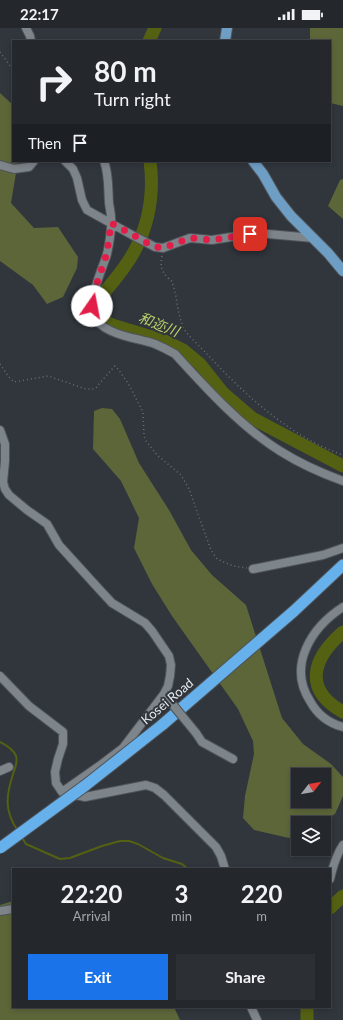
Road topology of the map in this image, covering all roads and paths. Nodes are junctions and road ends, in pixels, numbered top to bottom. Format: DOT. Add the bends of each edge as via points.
graph roads {
  1 [pos="26,28"];
  2 [pos="227,28"];
  3 [pos="31,40"];
  4 [pos="225,40"];
  5 [pos="0,52"];
  6 [pos="12,69"];
  7 [pos="33,162"];
  8 [pos="66,162"];
  9 [pos="104,162"];
  10 [pos="253,162"];
  11 [pos="0,164"];
  12 [pos="111,223"];
  13 [pos="313,238"];
  14 [pos="159,247"];
  15 [pos="343,271"];
  16 [pos="0,364"];
  17 [pos="0,430"];
  18 [pos="343,455"];
  19 [pos="343,481"];
  20 [pos="343,548"];
  21 [pos="343,565"];
  22 [pos="253,569"];
  23 [pos="343,607"];
  24 [pos="0,676"];
  25 [pos="164,694"];
  26 [pos="343,727"];
  27 [pos="233,759"];
  28 [pos="9,767"];
  29 [pos="0,771"];
  30 [pos="62,792"];
  31 [pos="343,845"];
  32 [pos="0,848"];
  33 [pos="224,868"];
  34 [pos="331,874"];
  35 [pos="12,909"];
  36 [pos="0,912"];
  37 [pos="252,1008"];
  38 [pos="258,1020"];
  1 -- 3 [label="street"];
  2 -- 4 [label="main road"];
  5 -- 6 [label="path"];
  7 -- 11 [label="street" via="29,167 14,169"];
  8 -- 12 [label="street" via="77,178 87,210"];
  9 -- 12 [label="street"];
  10 -- 13 [label="main road" via="291,216"];
  12 -- 14 [label="street"];
  12 -- 19 [label="street" via="107,253 94,292 92,312 96,320 117,333 165,348 174,354 229,411 279,451 308,467"];
  13 -- 14 [label="street" via="250,234 212,240 190,238"];
  13 -- 15 [label="main road"];
  14 -- 18 [label="path" via="162,269 175,289 178,312 184,329 244,392 277,419 299,434"];
  16 -- 22 [label="path" via="14,382 48,376 86,389 96,388 115,366 128,383 143,412 146,441 157,455 182,475 211,550 217,559 233,566"];
  17 -- 25 [label="street" via="5,444 5,489 9,495 47,524 59,545 112,603 152,630 169,656 171,665 168,686"];
  20 -- 22 [label="street" via="323,555"];
  21 -- 32 [label="highway, Kosei Road, bridge" via="162,725"];
  23 -- 26 [label="street" via="322,624 311,638 301,665 301,678 303,688 314,708 321,716"];
  24 -- 30 [label="street" via="30,706 63,732 63,744 55,772 56,783"];
  25 -- 27 [label="street, bridge" via="202,742"];
  25 -- 30 [label="street" via="123,748"];
  28 -- 29 [label="street"];
  30 -- 33 [label="street" via="85,797 146,785 155,788 216,847"];
  31 -- 34 [label="street" via="333,863"];
  35 -- 36 [label="street"];
  37 -- 38 [label="street"];
}
